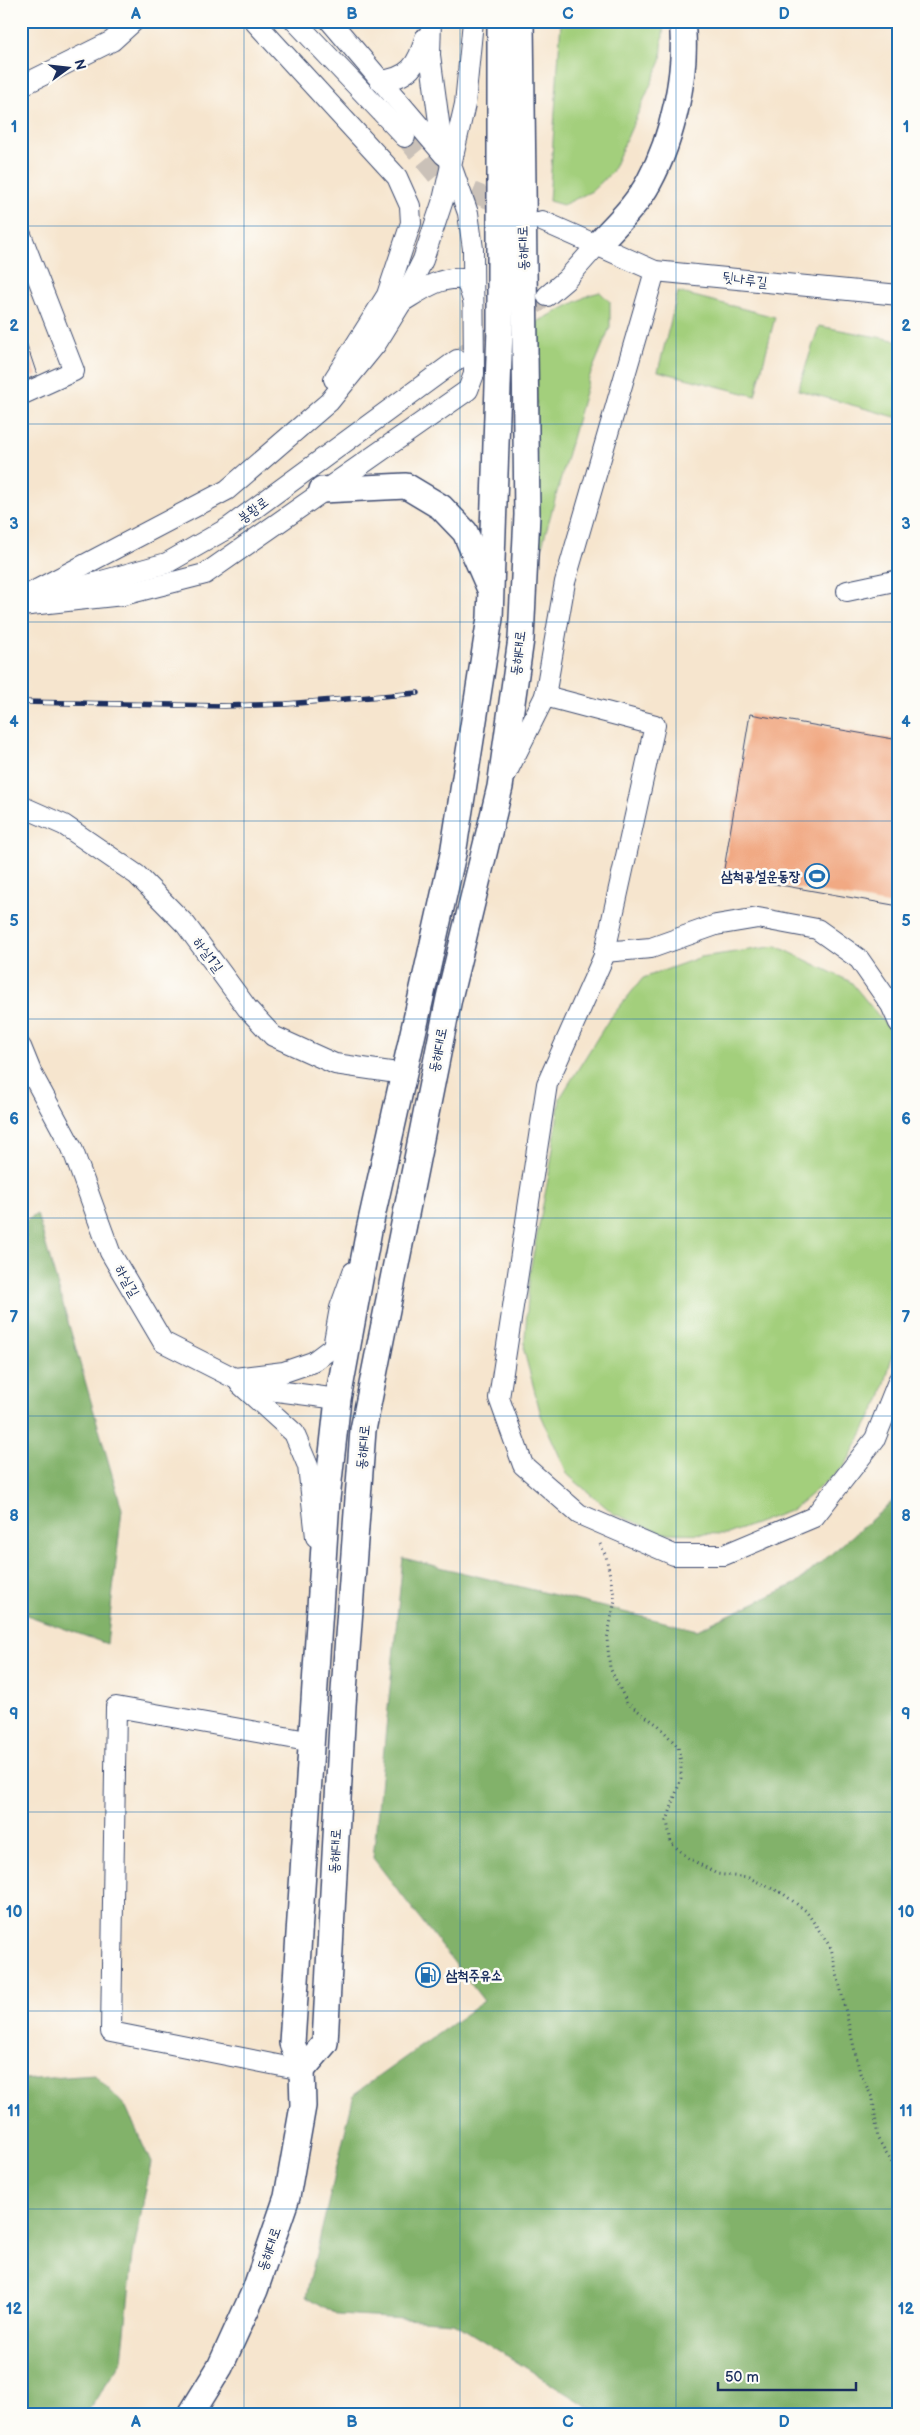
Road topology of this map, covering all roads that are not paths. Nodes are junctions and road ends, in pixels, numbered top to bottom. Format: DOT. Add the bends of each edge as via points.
graph roads {
  1 [pos="134,21"];
  2 [pos="254,21"];
  3 [pos="295,21"];
  4 [pos="330,21"];
  5 [pos="429,21"];
  6 [pos="473,21"];
  7 [pos="500,21"];
  8 [pos="521,21"];
  9 [pos="533,21"];
  10 [pos="677,21"];
  11 [pos="682,21"];
  12 [pos="380,81"];
  13 [pos="21,86"];
  14 [pos="521,108"];
  15 [pos="406,137"];
  16 [pos="452,164"];
  17 [pos="542,221"];
  18 [pos="21,235"];
  19 [pos="598,244"];
  20 [pos="655,271"];
  21 [pos="899,295"];
  22 [pos="547,296"];
  23 [pos="473,300"];
  24 [pos="402,302"];
  25 [pos="457,360"];
  26 [pos="21,395"];
  27 [pos="307,421"];
  28 [pos="322,490"];
  29 [pos="899,580"];
  30 [pos="847,591"];
  31 [pos="491,592"];
  32 [pos="21,598"];
  33 [pos="21,604"];
  34 [pos="545,696"];
  35 [pos="500,787"];
  36 [pos="21,806"];
  37 [pos="604,952"];
  38 [pos="899,1023"];
  39 [pos="21,1047"];
  40 [pos="404,1074"];
  41 [pos="369,1230"];
  42 [pos="232,1378"];
  43 [pos="899,1379"];
  44 [pos="338,1399"];
  45 [pos="368,1402"];
  46 [pos="319,1642"];
  47 [pos="313,1742"];
  48 [pos="302,2070"];
  49 [pos="191,2414"];
  1 -- 13 [label="street" via="112,42"];
  2 -- 27 [label="street" via="397,177 410,206 411,223 387,295"];
  3 -- 15 [label="street"];
  4 -- 12 [label="street"];
  5 -- 12 [label="street" via="422,50 412,70"];
  5 -- 16 [label="street" via="435,104 441,137"];
  6 -- 16 [label="street" via="464,104"];
  7 -- 31 [label="main road, 동해대로" via="500,328"];
  8 -- 14 [label="main road, 동해대로"];
  9 -- 14 [label="main road"];
  10 -- 19 [label="main road" via="677,57 672,92 660,135 638,182"];
  11 -- 19 [label="main road" via="680,74 666,146 631,210"];
  12 -- 16 [label="street"];
  14 -- 35 [label="main road, 동해대로" via="527,515 520,639"];
  16 -- 23 [label="street" via="468,213 474,249"];
  16 -- 24 [label="street" via="423,260"];
  17 -- 19 [label="street, 뒷나루길"];
  18 -- 26 [label="street" via="74,371"];
  19 -- 20 [label="street, 뒷나루길"];
  19 -- 22 [label="street"];
  20 -- 21 [label="street, 뒷나루길"];
  20 -- 34 [label="street" via="565,582"];
  23 -- 24 [label="street" via="468,285 462,279 450,278 431,283"];
  23 -- 28 [label="street" via="474,374 468,390"];
  24 -- 27 [label="street" via="376,344 329,402"];
  25 -- 33 [label="street, 봉황로" via="196,548 167,563"];
  27 -- 32 [label="street" via="227,490"];
  28 -- 31 [label="main road" via="406,486 441,507 465,532"];
  28 -- 33 [label="street" via="205,574 123,594"];
  29 -- 30 [label="street"];
  31 -- 40 [label="main road, 동해대로" via="490,618 454,854"];
  34 -- 35 [label="street"];
  34 -- 37 [label="street" via="655,725"];
  35 -- 45 [label="main road, 동해대로" via="449,998"];
  36 -- 40 [label="street, 하실1길" via="64,825 137,875 186,925 246,1008 273,1036 335,1064"];
  37 -- 38 [label="street" via="651,948 716,925 758,918 817,929 860,959 892,1005"];
  37 -- 43 [label="street" via="548,1084 499,1398 523,1465 579,1514 674,1555 724,1555 814,1517 875,1439"];
  39 -- 42 [label="street, 하실길" via="72,1148 110,1252 163,1342"];
  40 -- 41 [label="main road, 동해대로"];
  41 -- 42 [label="street" via="340,1308 333,1347 313,1362 284,1372"];
  41 -- 44 [label="main road, 동해대로"];
  42 -- 44 [label="street, 하실길" via="254,1388"];
  42 -- 46 [label="street" via="294,1433 308,1466 316,1534 312,1595"];
  44 -- 45 [label="main road"];
  44 -- 46 [label="main road, 동해대로" via="327,1499"];
  45 -- 48 [label="main road, 동해대로" via="344,1696 325,2043"];
  46 -- 47 [label="main road, 동해대로"];
  47 -- 48 [label="main road, 동해대로" via="292,2043"];
  47 -- 48 [label="street" via="116,1707 111,2032"];
  48 -- 49 [label="main road, 동해대로" via="303,2106 287,2197 255,2290 220,2367"];
}
